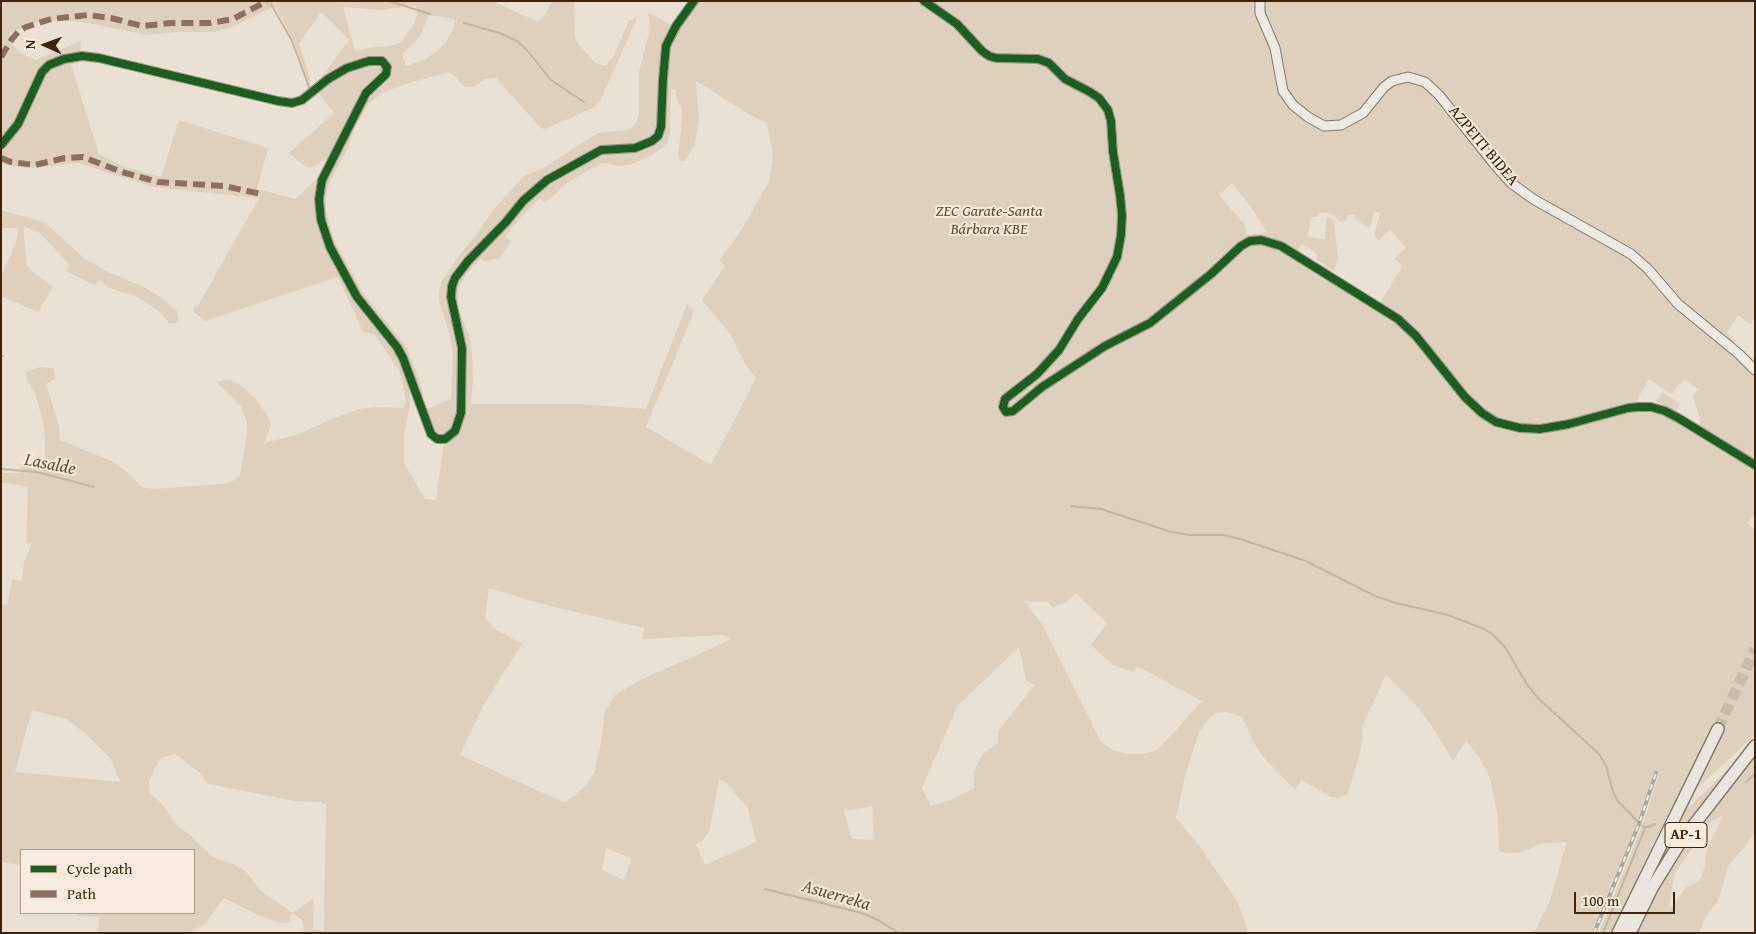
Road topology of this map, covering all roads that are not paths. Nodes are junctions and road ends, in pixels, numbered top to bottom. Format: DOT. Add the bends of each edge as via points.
graph roads {
  1 [pos="694,1"];
  2 [pos="924,1"];
  3 [pos="1260,1"];
  4 [pos="1,145"];
  5 [pos="1755,370"];
  6 [pos="1755,465"];
  7 [pos="1718,729"];
  8 [pos="1755,746"];
  9 [pos="1618,933"];
  10 [pos="1630,933"];
  1 -- 4 [label="street" via="666,46 658,136 633,149 602,150 547,180 522,201 456,276 450,295 462,348 461,413 455,431 445,439 437,439 431,434 404,358 359,299 330,247 321,220 319,199 322,180 366,93 386,75 387,69 382,62 369,61 347,68 302,100 292,103 99,58 64,59 42,72 18,124"];
  2 -- 6 [label="street" via="957,24 989,56 1038,59 1049,63 1065,79 1099,98 1111,121 1122,215 1116,257 1104,284 1059,350 1034,377 1005,399 1003,407 1006,412 1013,411 1102,348 1154,320 1242,246 1258,240 1281,246 1398,319 1416,336 1465,397 1496,422 1540,429 1628,408 1654,408 1680,419"];
  3 -- 5 [label="main road, AZPEITI BIDEA" via="1260,13 1275,48 1282,88 1290,101 1308,117 1324,126 1341,125 1360,115 1392,80 1408,77 1425,82 1512,183 1631,254 1678,304"];
  7 -- 9 [label="highway, AP-1"];
  8 -- 10 [label="highway, AP-1" via="1679,844"];
}
